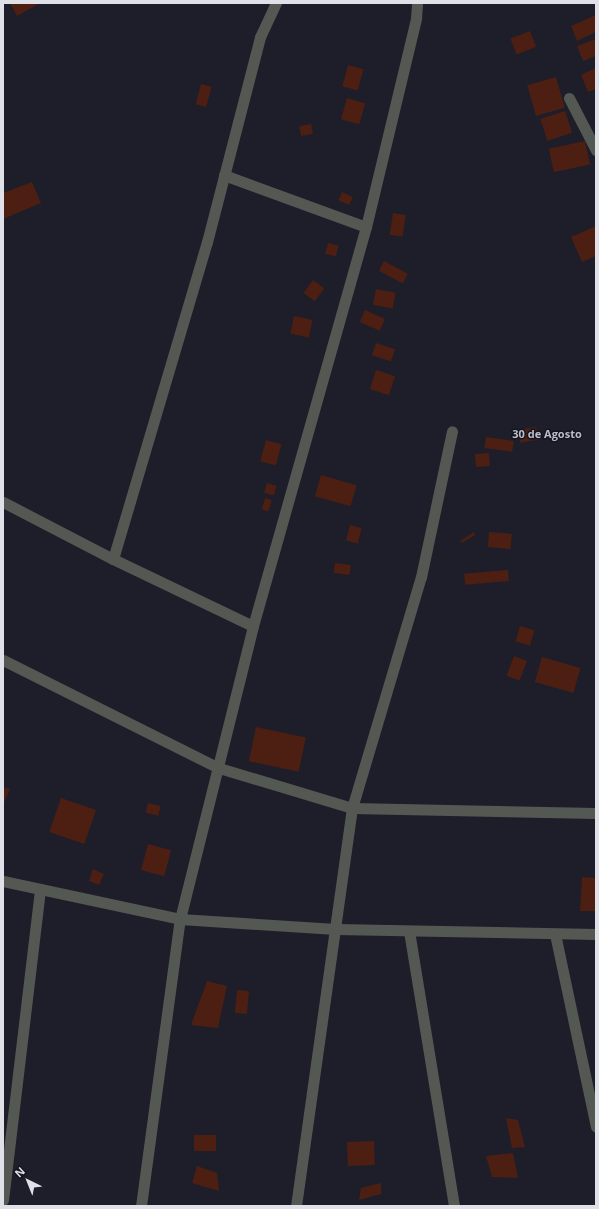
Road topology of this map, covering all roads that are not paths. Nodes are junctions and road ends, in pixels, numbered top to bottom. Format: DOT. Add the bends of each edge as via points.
graph roads {
  1 [pos="276,3"];
  2 [pos="417,3"];
  3 [pos="569,98"];
  4 [pos="596,150"];
  5 [pos="224,175"];
  6 [pos="366,227"];
  7 [pos="452,432"];
  8 [pos="3,502"];
  9 [pos="113,559"];
  10 [pos="253,626"];
  11 [pos="3,660"];
  12 [pos="219,768"];
  13 [pos="352,808"];
  14 [pos="596,813"];
  15 [pos="3,881"];
  16 [pos="40,890"];
  17 [pos="180,919"];
  18 [pos="336,929"];
  19 [pos="409,931"];
  20 [pos="555,934"];
  21 [pos="596,934"];
  22 [pos="596,1127"];
  23 [pos="3,1200"];
  24 [pos="141,1206"];
  25 [pos="296,1206"];
  26 [pos="454,1206"];
  1 -- 5 [label="street" via="260,37"];
  2 -- 6 [label="street" via="416,18"];
  3 -- 4 [label="street"];
  5 -- 6 [label="street"];
  5 -- 9 [label="street"];
  6 -- 10 [label="street"];
  7 -- 13 [label="street" via="421,577"];
  8 -- 9 [label="street"];
  9 -- 10 [label="street"];
  10 -- 12 [label="street"];
  11 -- 12 [label="street"];
  12 -- 13 [label="street"];
  12 -- 17 [label="street"];
  13 -- 14 [label="street"];
  13 -- 18 [label="street"];
  15 -- 16 [label="street"];
  16 -- 17 [label="street"];
  16 -- 23 [label="street"];
  17 -- 18 [label="street"];
  17 -- 24 [label="street"];
  18 -- 19 [label="street"];
  18 -- 25 [label="street"];
  19 -- 20 [label="street"];
  19 -- 26 [label="street"];
  20 -- 21 [label="street"];
  20 -- 22 [label="street"];
}
